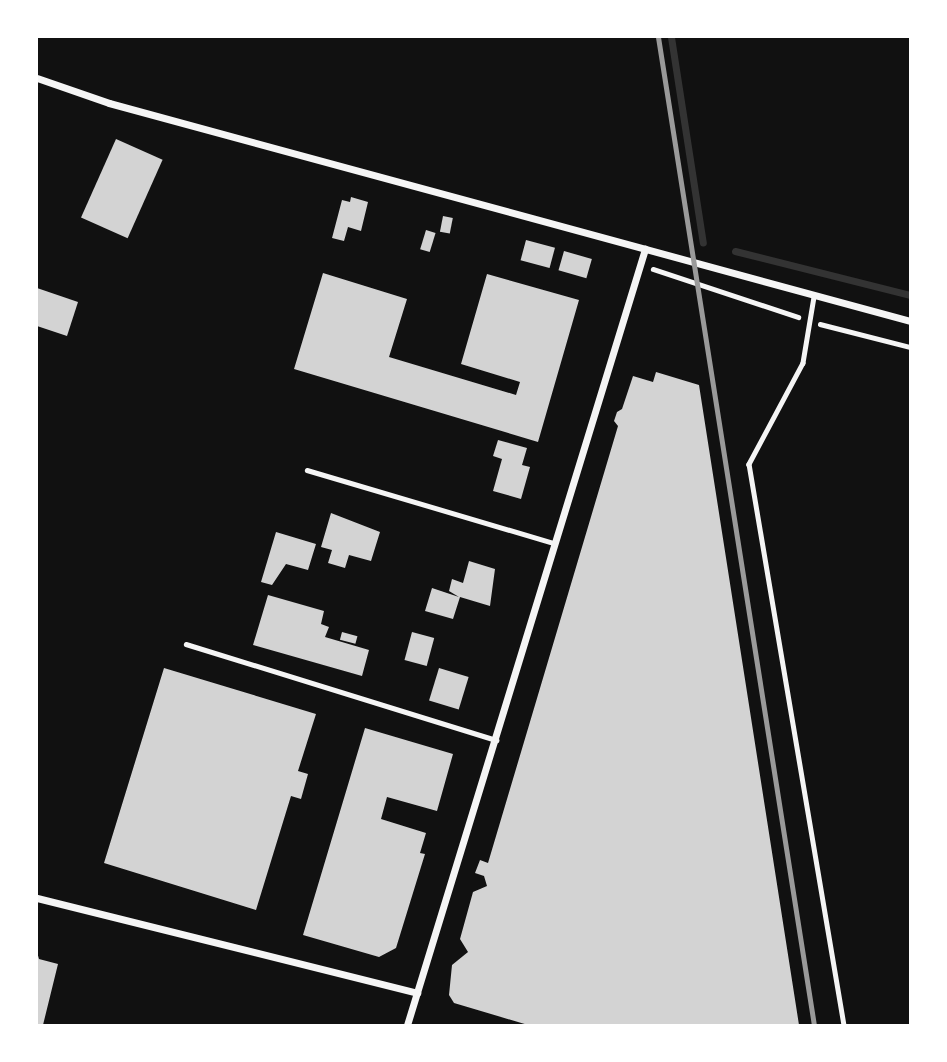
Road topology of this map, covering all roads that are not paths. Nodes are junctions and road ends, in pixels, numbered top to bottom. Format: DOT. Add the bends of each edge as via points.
graph roads {
  1 [pos="37,78"];
  2 [pos="645,249"];
  3 [pos="814,297"];
  4 [pos="910,321"];
  5 [pos="307,470"];
  6 [pos="554,543"];
  7 [pos="186,644"];
  8 [pos="496,740"];
  9 [pos="37,898"];
  10 [pos="417,993"];
  11 [pos="407,1025"];
  12 [pos="844,1025"];
  1 -- 2 [label="street" via="109,103"];
  2 -- 3 [label="street"];
  2 -- 6 [label="street"];
  3 -- 4 [label="street"];
  3 -- 12 [label="lane" via="803,363 750,464"];
  5 -- 6 [label="lane"];
  6 -- 8 [label="street"];
  7 -- 8 [label="lane"];
  8 -- 10 [label="street"];
  9 -- 10 [label="street"];
  10 -- 11 [label="street"];
}
